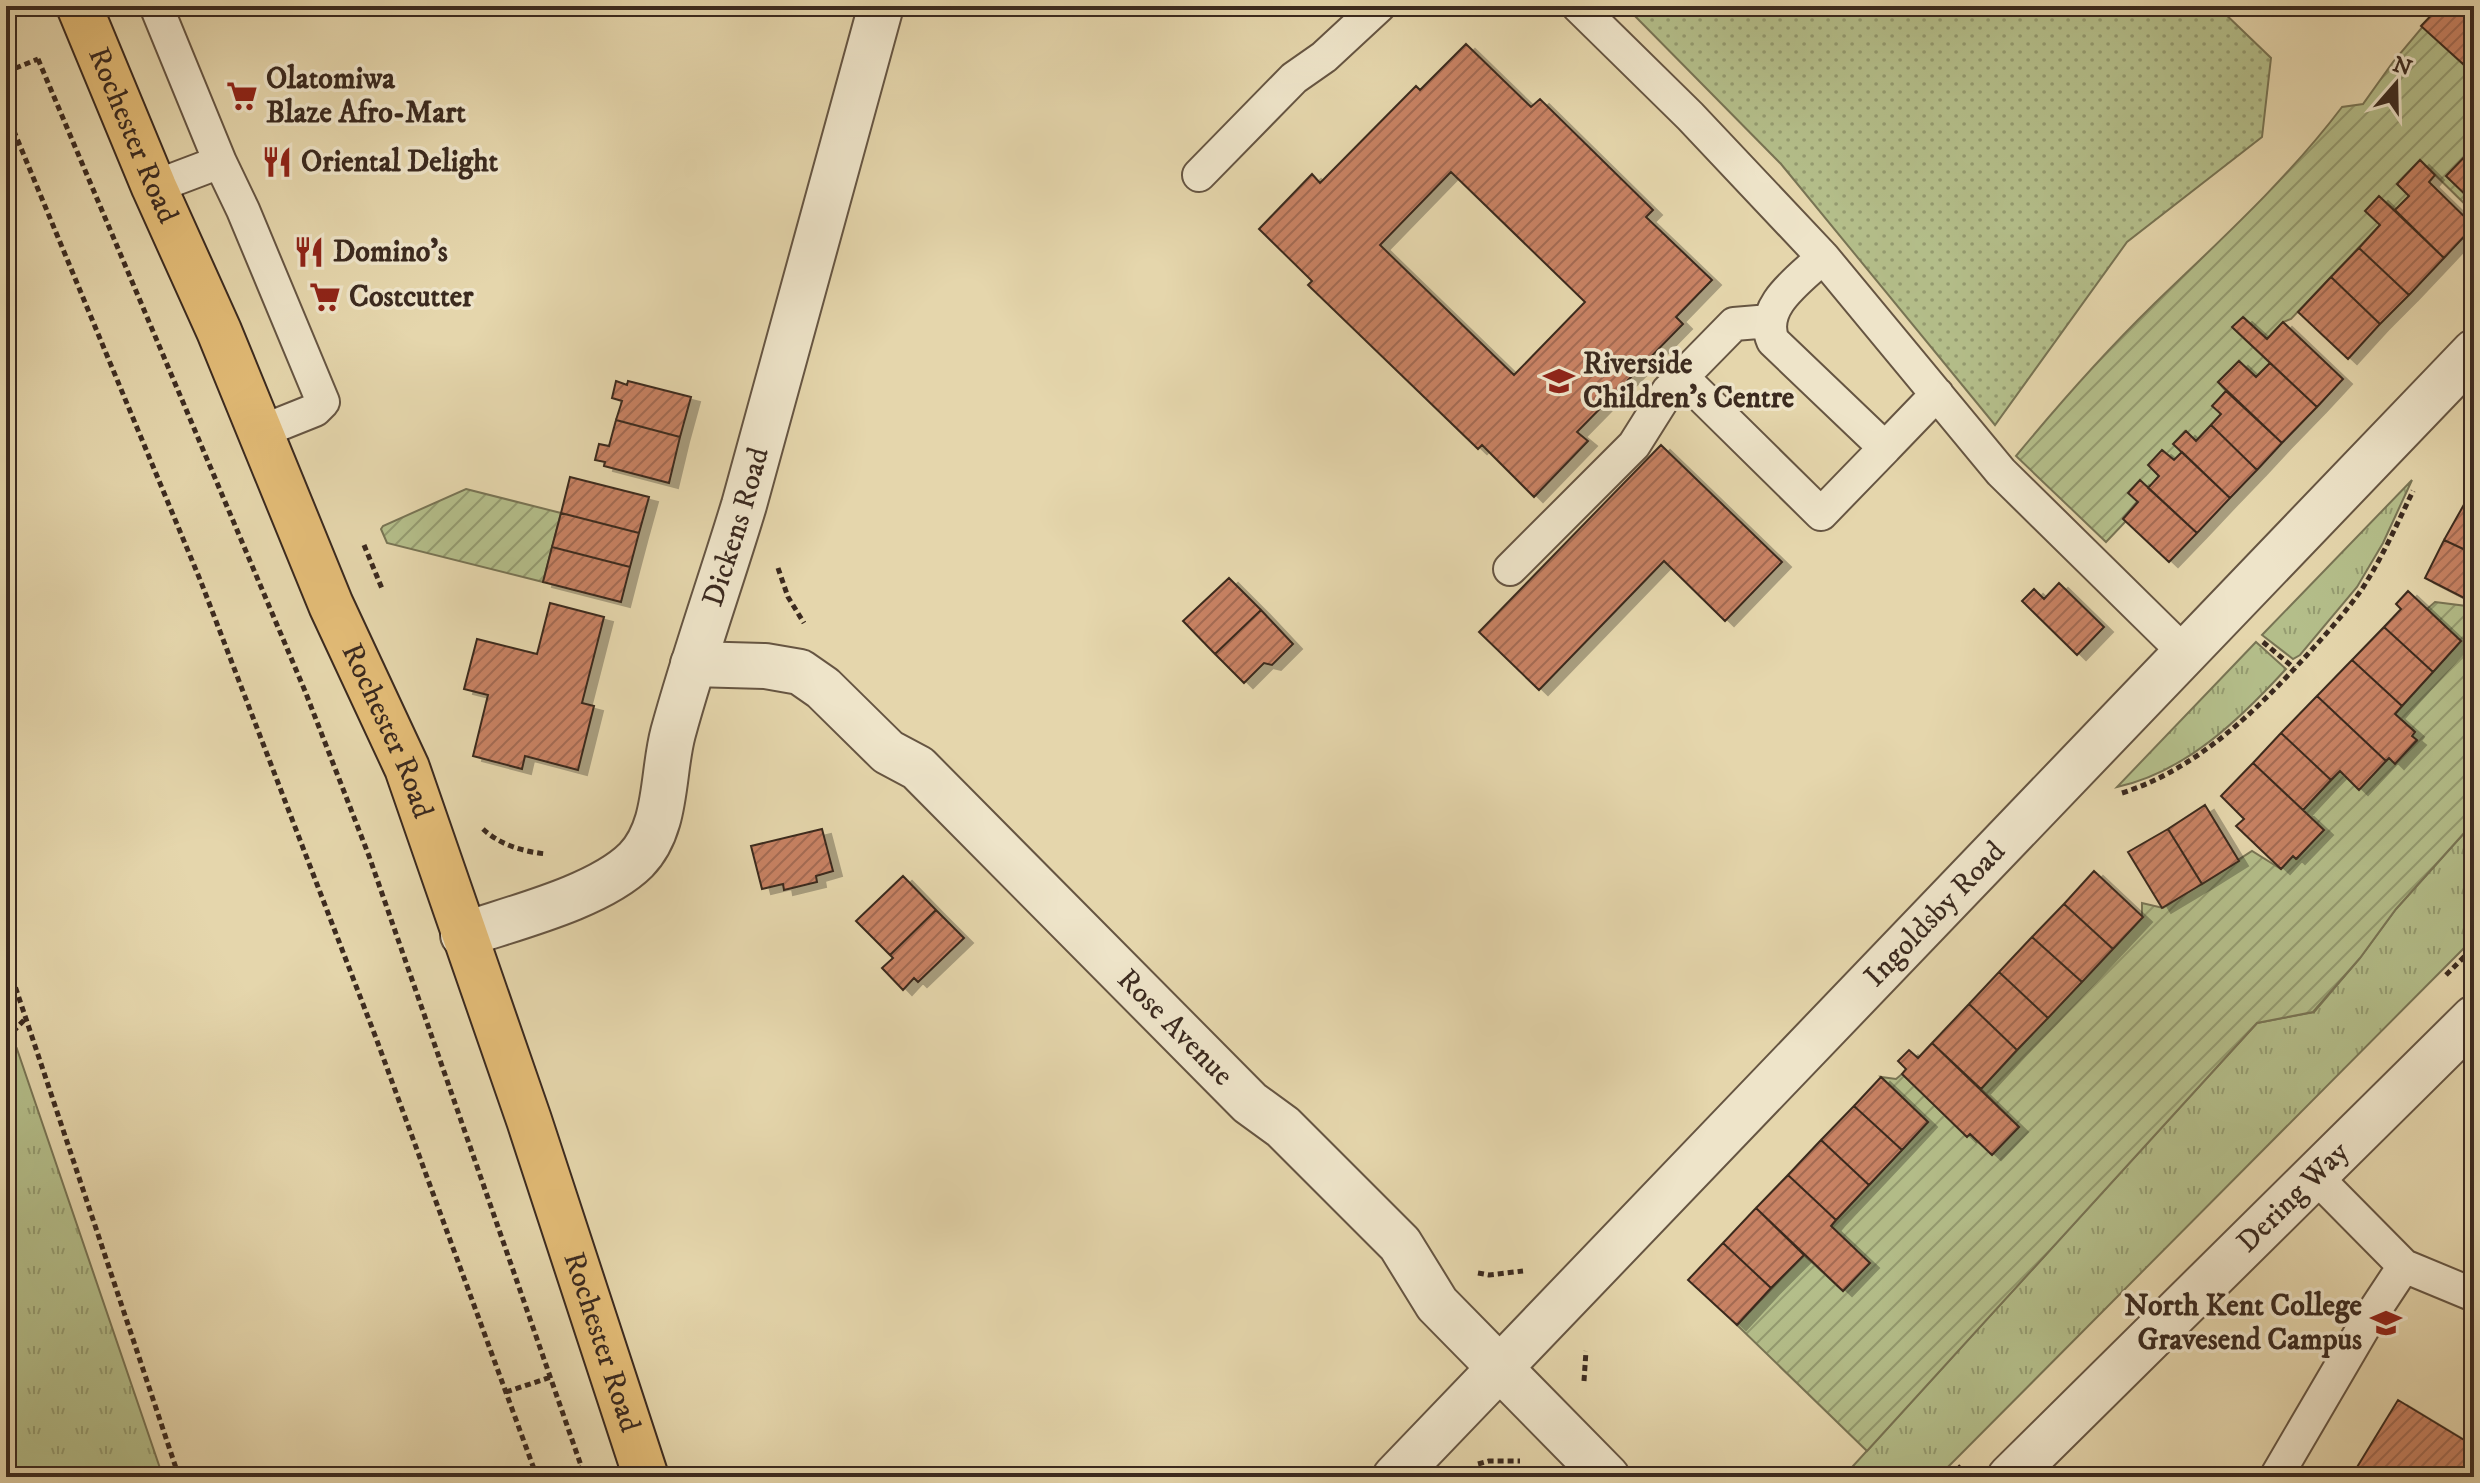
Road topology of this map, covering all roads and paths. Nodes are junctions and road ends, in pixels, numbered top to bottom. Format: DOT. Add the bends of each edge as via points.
graph roads {
  1 [pos="79,6"];
  2 [pos="156,6"];
  3 [pos="881,6"];
  4 [pos="1379,6"];
  5 [pos="1578,6"];
  6 [pos="38,59"];
  7 [pos="6,112"];
  8 [pos="220,162"];
  9 [pos="1199,175"];
  10 [pos="154,187"];
  11 [pos="1823,257"];
  12 [pos="1770,321"];
  13 [pos="2474,352"];
  14 [pos="1682,377"];
  15 [pos="1937,394"];
  16 [pos="260,432"];
  17 [pos="1885,448"];
  18 [pos="2415,485"];
  19 [pos="358,531"];
  20 [pos="776,565"];
  21 [pos="1510,569"];
  22 [pos="387,601"];
  23 [pos="813,632"];
  24 [pos="2253,634"];
  25 [pos="2184,652"];
  26 [pos="693,664"];
  27 [pos="2294,668"];
  28 [pos="2109,797"];
  29 [pos="477,819"];
  30 [pos="559,855"];
  31 [pos="463,935"];
  32 [pos="6,959"];
  33 [pos="26,1018"];
  34 [pos="2474,1018"];
  35 [pos="6,1039"];
  36 [pos="2315,1176"];
  37 [pos="2404,1266"];
  38 [pos="1525,1270"];
  39 [pos="1469,1271"];
  40 [pos="2474,1295"];
  41 [pos="1499,1367"];
  42 [pos="551,1377"];
  43 [pos="506,1392"];
  44 [pos="1526,1462"];
  45 [pos="581,1467"];
  46 [pos="1471,1467"];
  47 [pos="179,1477"];
  48 [pos="537,1477"];
  49 [pos="552,1477"];
  50 [pos="585,1477"];
  51 [pos="646,1477"];
  52 [pos="1395,1477"];
  53 [pos="1607,1477"];
  54 [pos="2010,1477"];
  55 [pos="2276,1477"];
  1 -- 10 [label="main road, Rochester Road"];
  2 -- 8 [label="lane"];
  3 -- 26 [label="street, Dickens Road" via="744,505"];
  4 -- 9 [label="lane" via="1294,78"];
  5 -- 11 [label="lane"];
  6 -- 42 [label="path" via="305,691 364,843"];
  7 -- 43 [label="path" via="201,582"];
  8 -- 10 [label="lane"];
  8 -- 16 [label="lane" via="323,402"];
  10 -- 16 [label="main road, Rochester Road"];
  11 -- 12 [label="lane" via="1774,308"];
  11 -- 15 [label="lane"];
  12 -- 14 [label="lane" via="1734,324"];
  12 -- 17 [label="lane" via="1773,341"];
  13 -- 25 [label="street, Ingoldsby Road"];
  14 -- 17 [label="lane" via="1821,514"];
  14 -- 21 [label="lane" via="1634,445"];
  15 -- 17 [label="lane"];
  15 -- 25 [label="lane" via="2001,472"];
  16 -- 31 [label="main road, Rochester Road" via="331,605 407,768"];
  18 -- 27 [label="path" via="2361,590"];
  19 -- 22 [label="path"];
  20 -- 23 [label="path" via="796,613"];
  24 -- 27 [label="path"];
  25 -- 41 [label="street, Ingoldsby Road"];
  26 -- 31 [label="street, Dickens Road" via="672,735 658,817 637,859 583,892"];
  26 -- 41 [label="street, Rose Avenue" via="800,672 888,752 918,768 1250,1103 1283,1127 1400,1244 1431,1296"];
  27 -- 28 [label="path" via="2209,748 2171,773"];
  29 -- 30 [label="path" via="496,840"];
  31 -- 51 [label="main road, Rochester Road"];
  32 -- 33 [label="path"];
  33 -- 35 [label="path"];
  33 -- 47 [label="path"];
  34 -- 36 [label="street, Dering Way"];
  36 -- 37 [label="lane"];
  36 -- 54 [label="street, Dering Way"];
  37 -- 40 [label="lane"];
  37 -- 55 [label="lane"];
  38 -- 39 [label="path" via="1489,1275"];
  41 -- 52 [label="street, Ingoldsby Road"];
  41 -- 53 [label="street, Rose Avenue"];
  42 -- 43 [label="path"];
  42 -- 45 [label="path"];
  43 -- 48 [label="path"];
  44 -- 46 [label="path" via="1489,1461"];
  45 -- 49 [label="path"];
  45 -- 50 [label="path"];
}
